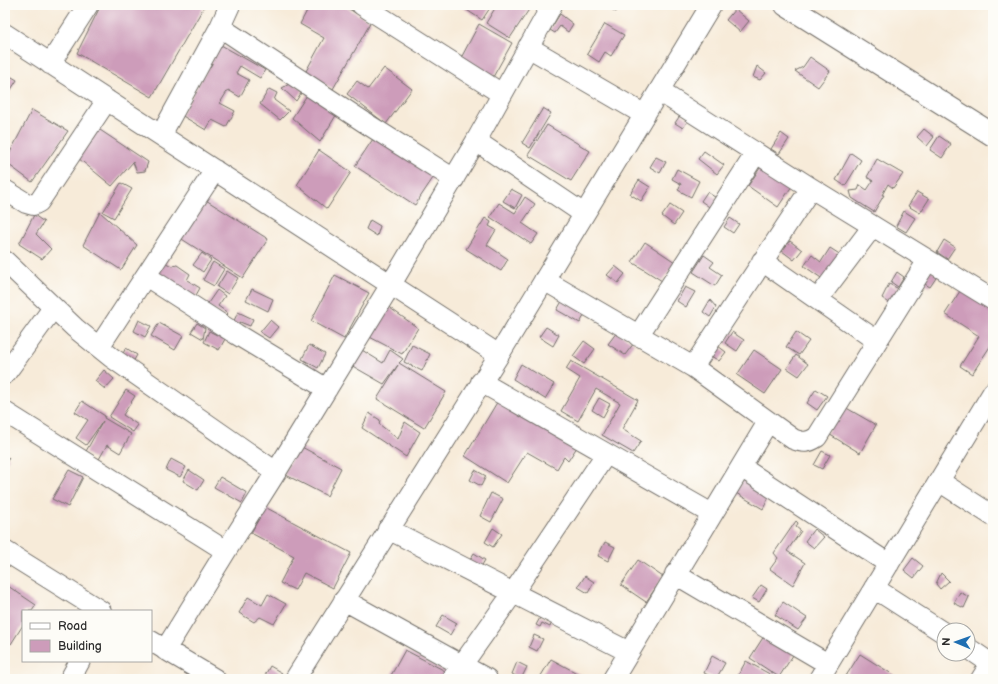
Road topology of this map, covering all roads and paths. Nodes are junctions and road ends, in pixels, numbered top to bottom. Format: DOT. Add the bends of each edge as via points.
graph roads {
  1 [pos="88,5"];
  2 [pos="230,5"];
  3 [pos="362,5"];
  4 [pos="711,5"];
  5 [pos="786,5"];
  6 [pos="547,7"];
  7 [pos="220,27"];
  8 [pos="5,34"];
  9 [pos="528,47"];
  10 [pos="50,64"];
  11 [pos="659,91"];
  12 [pos="502,94"];
  13 [pos="107,100"];
  14 [pos="644,115"];
  15 [pos="161,135"];
  16 [pos="993,135"];
  17 [pos="476,141"];
  18 [pos="756,154"];
  19 [pos="214,170"];
  20 [pos="454,179"];
  21 [pos="811,188"];
  22 [pos="5,190"];
  23 [pos="584,214"];
  24 [pos="872,226"];
  25 [pos="928,260"];
  26 [pos="5,261"];
  27 [pos="762,261"];
  28 [pos="146,276"];
  29 [pos="544,280"];
  30 [pos="390,286"];
  31 [pos="818,299"];
  32 [pos="993,300"];
  33 [pos="53,308"];
  34 [pos="638,336"];
  35 [pos="877,341"];
  36 [pos="100,347"];
  37 [pos="11,355"];
  38 [pos="499,356"];
  39 [pos="693,367"];
  40 [pos="5,374"];
  41 [pos="481,382"];
  42 [pos="327,389"];
  43 [pos="993,392"];
  44 [pos="5,412"];
  45 [pos="768,422"];
  46 [pos="606,454"];
  47 [pos="741,467"];
  48 [pos="276,472"];
  49 [pos="939,481"];
  50 [pos="712,514"];
  51 [pos="993,516"];
  52 [pos="388,529"];
  53 [pos="5,551"];
  54 [pos="226,551"];
  55 [pos="889,564"];
  56 [pos="676,574"];
  57 [pos="874,588"];
  58 [pos="513,593"];
  59 [pos="344,600"];
  60 [pos="99,610"];
  61 [pos="936,628"];
  62 [pos="158,646"];
  63 [pos="629,652"];
  64 [pos="976,655"];
  65 [pos="79,662"];
  66 [pos="989,667"];
  67 [pos="456,672"];
  68 [pos="823,672"];
  69 [pos="70,679"];
  70 [pos="215,679"];
  71 [pos="295,679"];
  72 [pos="487,679"];
  73 [pos="613,679"];
  1 -- 10 [label="street"];
  2 -- 7 [label="street"];
  3 -- 12 [label="street"];
  4 -- 11 [label="street"];
  5 -- 16 [label="street"];
  6 -- 9 [label="street"];
  7 -- 15 [label="street"];
  7 -- 20 [label="street"];
  8 -- 10 [label="street"];
  9 -- 12 [label="street"];
  9 -- 14 [label="street"];
  10 -- 13 [label="street"];
  11 -- 14 [label="street"];
  11 -- 18 [label="street"];
  12 -- 17 [label="street"];
  13 -- 15 [label="street"];
  13 -- 22 [label="street" via="39,202 33,205 26,203"];
  14 -- 23 [label="street"];
  15 -- 19 [label="street"];
  17 -- 20 [label="street"];
  17 -- 23 [label="street"];
  18 -- 21 [label="street"];
  18 -- 34 [label="street"];
  19 -- 28 [label="street"];
  19 -- 30 [label="street"];
  20 -- 30 [label="street"];
  21 -- 24 [label="street"];
  21 -- 27 [label="street"];
  23 -- 29 [label="street"];
  24 -- 25 [label="street"];
  24 -- 31 [label="street"];
  25 -- 32 [label="street"];
  25 -- 35 [label="street"];
  26 -- 33 [label="street"];
  27 -- 31 [label="street"];
  27 -- 39 [label="street"];
  28 -- 36 [label="street"];
  28 -- 42 [label="street"];
  29 -- 34 [label="street"];
  29 -- 38 [label="street"];
  30 -- 38 [label="street"];
  30 -- 42 [label="street"];
  31 -- 35 [label="street"];
  33 -- 36 [label="street"];
  33 -- 37 [label="street"];
  34 -- 39 [label="street"];
  35 -- 45 [label="street" via="818,437 810,442 793,440"];
  36 -- 48 [label="street" via="111,358"];
  37 -- 40 [label="street"];
  38 -- 41 [label="street"];
  39 -- 45 [label="street"];
  41 -- 46 [label="street"];
  41 -- 52 [label="street"];
  42 -- 48 [label="street"];
  43 -- 49 [label="street"];
  44 -- 54 [label="street"];
  45 -- 47 [label="street"];
  46 -- 50 [label="street"];
  46 -- 58 [label="street"];
  47 -- 50 [label="street"];
  47 -- 55 [label="street"];
  48 -- 54 [label="street"];
  49 -- 51 [label="street"];
  49 -- 55 [label="street"];
  50 -- 56 [label="street"];
  52 -- 58 [label="street"];
  52 -- 59 [label="street"];
  53 -- 60 [label="street"];
  54 -- 62 [label="street"];
  55 -- 57 [label="street"];
  56 -- 63 [label="street"];
  56 -- 68 [label="street"];
  57 -- 61 [label="street"];
  57 -- 68 [label="street"];
  58 -- 63 [label="street"];
  58 -- 67 [label="street"];
  59 -- 67 [label="street"];
  59 -- 71 [label="street"];
  62 -- 70 [label="street"];
  63 -- 73 [label="street"];
  64 -- 66 [label="street"];
  65 -- 69 [label="street"];
  67 -- 72 [label="street"];
}
